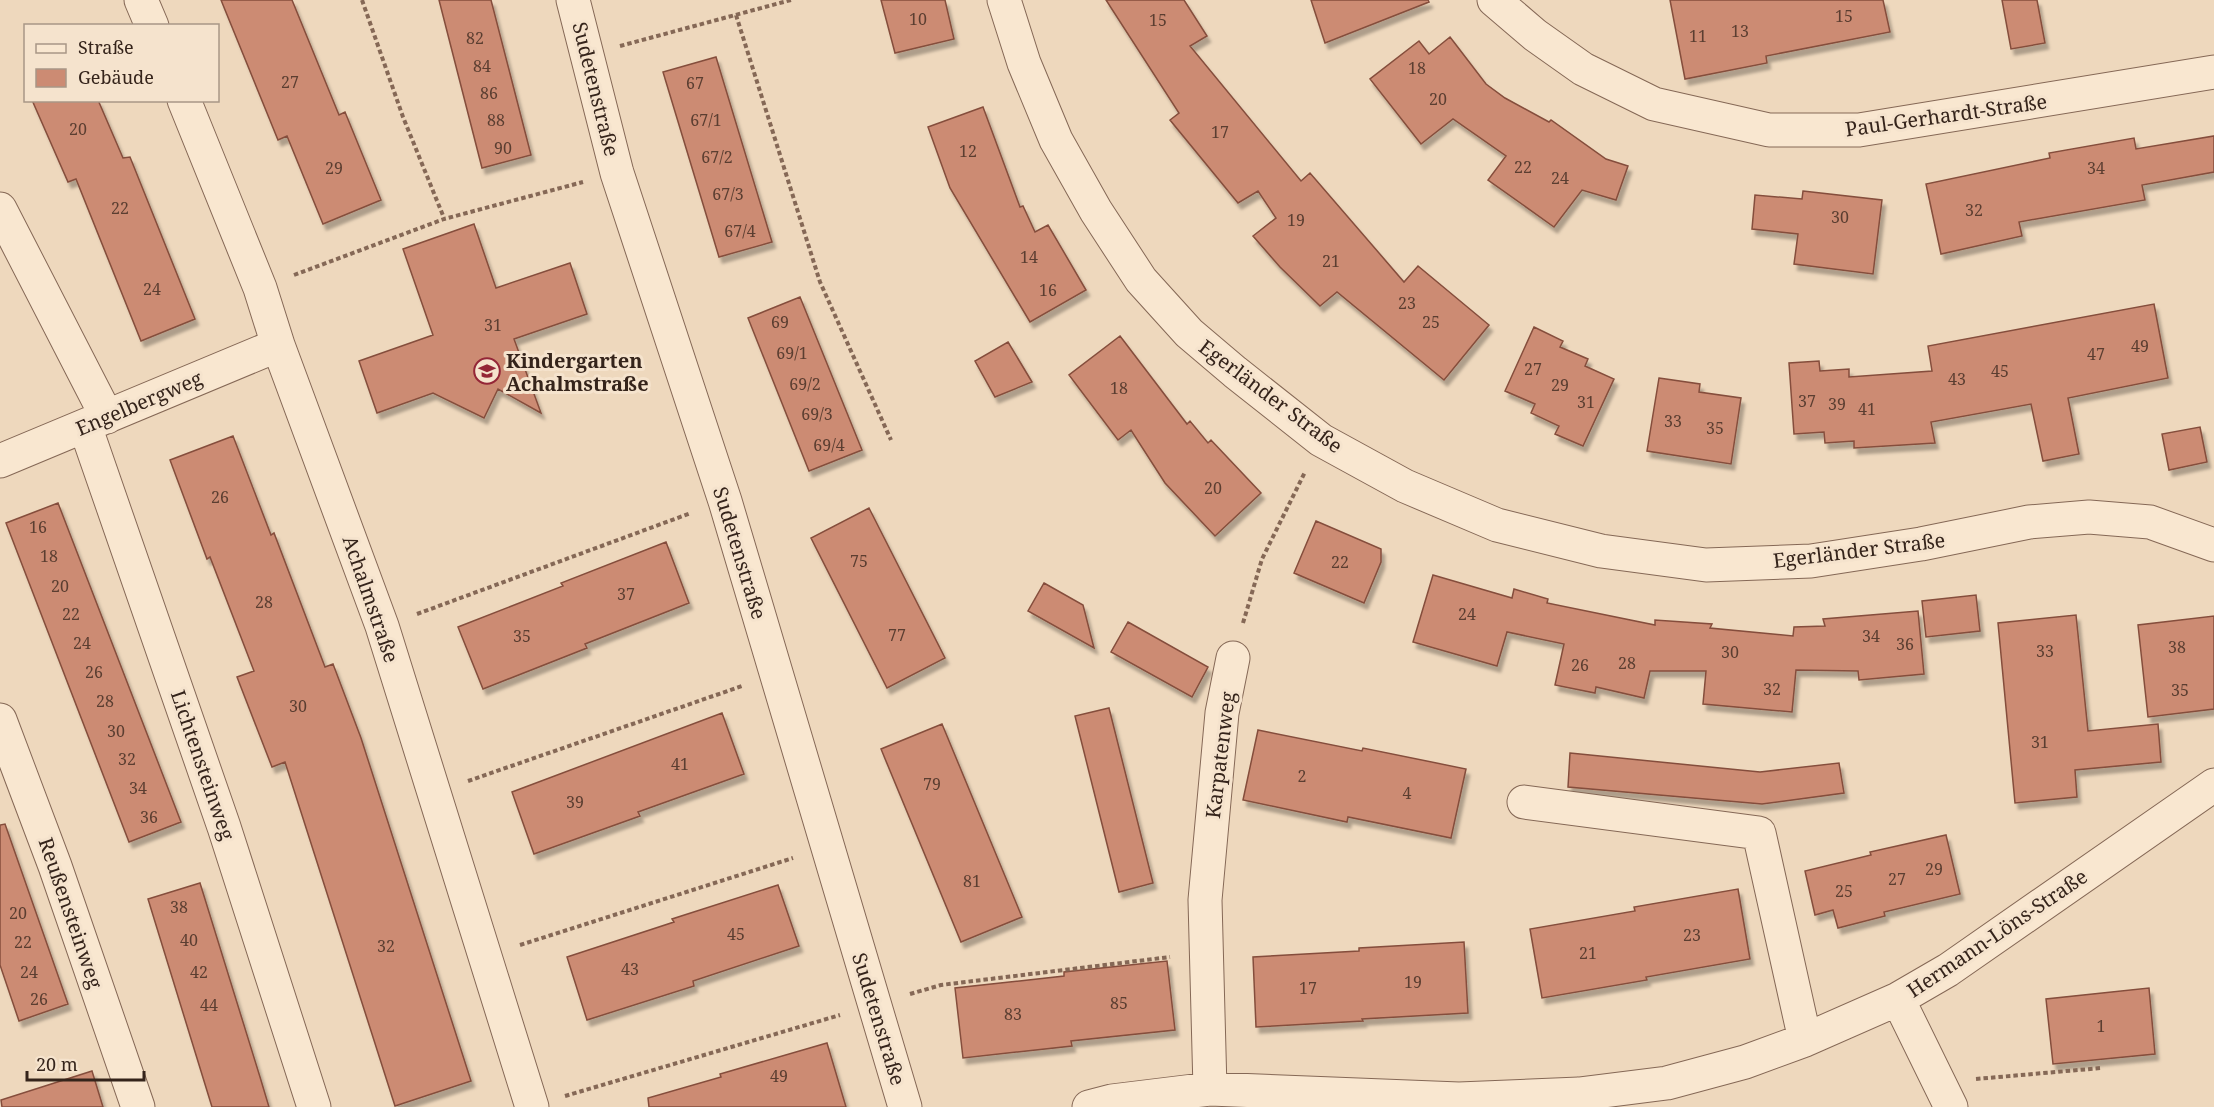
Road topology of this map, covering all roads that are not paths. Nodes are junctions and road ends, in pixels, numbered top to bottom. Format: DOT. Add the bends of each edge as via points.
graph roads {
  1 [pos="141,0"];
  2 [pos="573,0"];
  3 [pos="1004,0"];
  4 [pos="1494,0"];
  5 [pos="151,24"];
  6 [pos="2214,72"];
  7 [pos="185,102"];
  8 [pos="0,209"];
  9 [pos="278,345"];
  10 [pos="96,421"];
  11 [pos="0,461"];
  12 [pos="2214,545"];
  13 [pos="1233,658"];
  14 [pos="0,720"];
  15 [pos="2214,785"];
  16 [pos="1524,802"];
  17 [pos="1898,999"];
  18 [pos="1805,1040"];
  19 [pos="1210,1089"];
  20 [pos="1945,1094"];
  21 [pos="138,1107"];
  22 [pos="314,1107"];
  23 [pos="532,1107"];
  24 [pos="905,1107"];
  25 [pos="1089,1107"];
  1 -- 5 [label="street"];
  2 -- 24 [label="street, Sudetenstraße" via="617,173 725,501"];
  3 -- 12 [label="street, Egerländer Straße" via="1024,63 1056,140 1141,280 1189,333 1322,440 1405,486 1497,525 1601,551 1706,565 1811,561 2029,522 2089,517 2150,522"];
  4 -- 6 [label="street, Paul-Gerhardt-Straße" via="1534,35 1583,69 1654,104 1769,130 1859,130"];
  7 -- 9 [label="street, Achalmstraße" via="260,288"];
  8 -- 10 [label="street, Lichtensteinweg"];
  9 -- 10 [label="street, Engelbergweg"];
  9 -- 23 [label="street, Achalmstraße" via="382,626"];
  10 -- 11 [label="street, Engelbergweg"];
  10 -- 22 [label="street, Lichtensteinweg"];
  13 -- 19 [label="street, Karpatenweg" via="1222,713 1205,900"];
  14 -- 21 [label="street, Reußensteinweg"];
  15 -- 17 [label="street, Hermann-Löns-Straße" via="1948,970"];
  16 -- 18 [label="street" via="1760,833"];
  17 -- 18 [label="street, Hermann-Löns-Straße"];
  17 -- 20 [label="street"];
  18 -- 19 [label="street, Hermann-Löns-Straße" via="1745,1062 1667,1083 1579,1094 1459,1099"];
  19 -- 25 [label="street, Hermann-Löns-Straße"];
}
